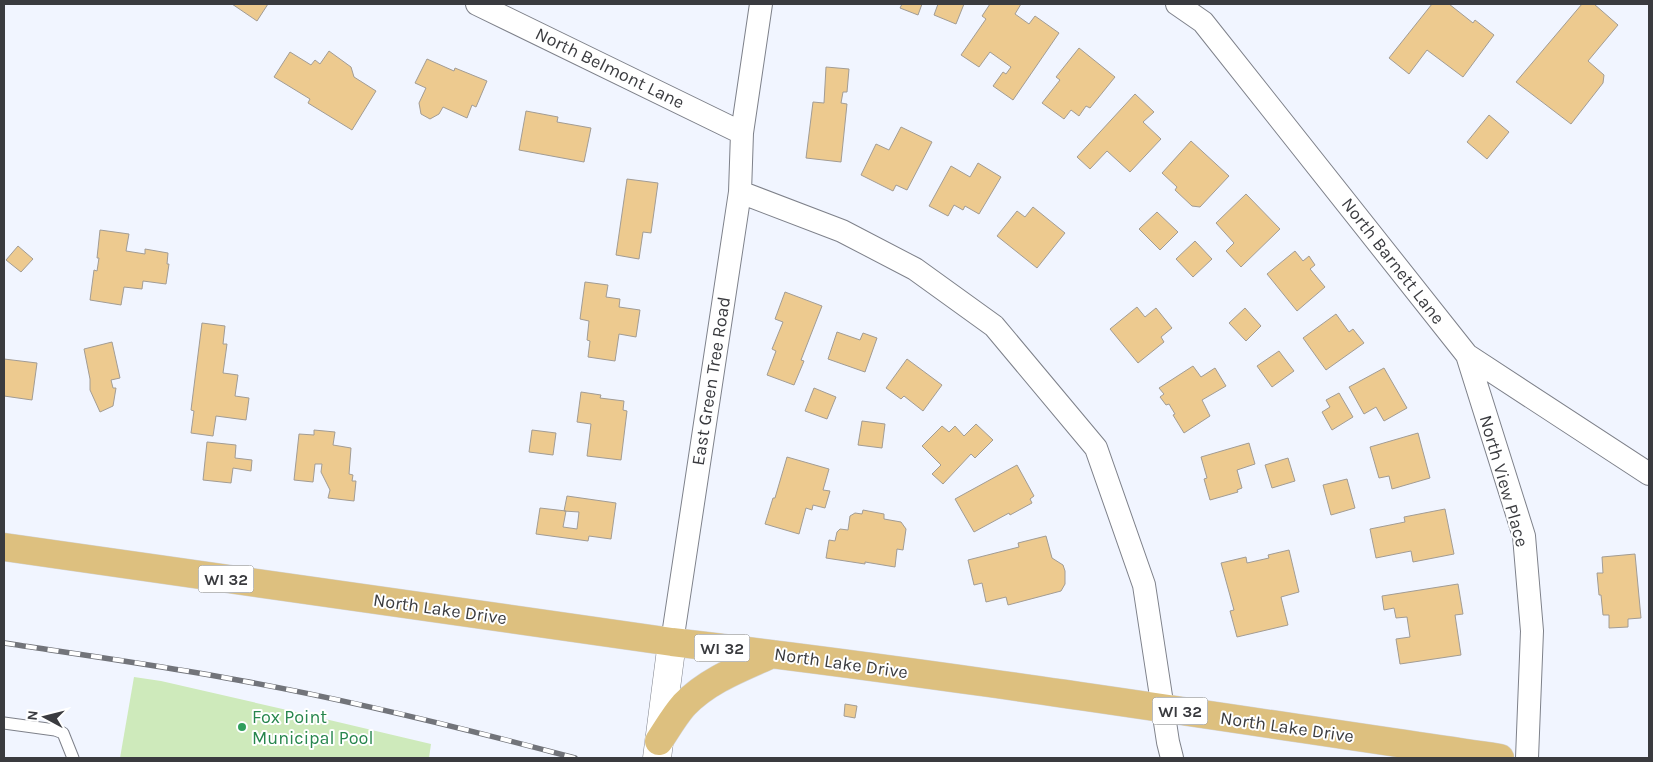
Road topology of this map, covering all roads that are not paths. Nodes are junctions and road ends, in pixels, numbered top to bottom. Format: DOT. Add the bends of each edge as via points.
graph roads {
  1 [pos="477,4"];
  2 [pos="762,4"];
  3 [pos="1177,4"];
  4 [pos="742,133"];
  5 [pos="740,192"];
  6 [pos="1467,355"];
  7 [pos="1649,474"];
  8 [pos="4,547"];
  9 [pos="672,642"];
  10 [pos="773,654"];
  11 [pos="1162,708"];
  12 [pos="4,723"];
  13 [pos="658,749"];
  14 [pos="73,758"];
  15 [pos="1172,758"];
  16 [pos="1500,758"];
  17 [pos="1527,758"];
  1 -- 4 [label="street, North Belmont Lane"];
  2 -- 4 [label="street, East Green Tree Road"];
  3 -- 6 [label="street, North Barnett Lane" via="1203,22"];
  4 -- 5 [label="street, East Green Tree Road"];
  5 -- 9 [label="street, East Green Tree Road"];
  5 -- 11 [label="street" via="842,231 915,269 994,326 1096,448 1144,584"];
  6 -- 7 [label="street, North Barnett Lane"];
  6 -- 17 [label="street, North View Place" via="1524,536 1532,631"];
  8 -- 9 [label="main road, North Lake Drive / WI 32"];
  9 -- 10 [label="main road, North Lake Drive / WI 32"];
  9 -- 13 [label="street, East Green Tree Road"];
  10 -- 11 [label="main road, North Lake Drive / WI 32"];
  10 -- 13 [label="main road" via="718,678 702,689 683,706"];
  11 -- 15 [label="street"];
  11 -- 16 [label="main road, North Lake Drive / WI 32"];
  12 -- 14 [label="lane" via="63,733"];
}
